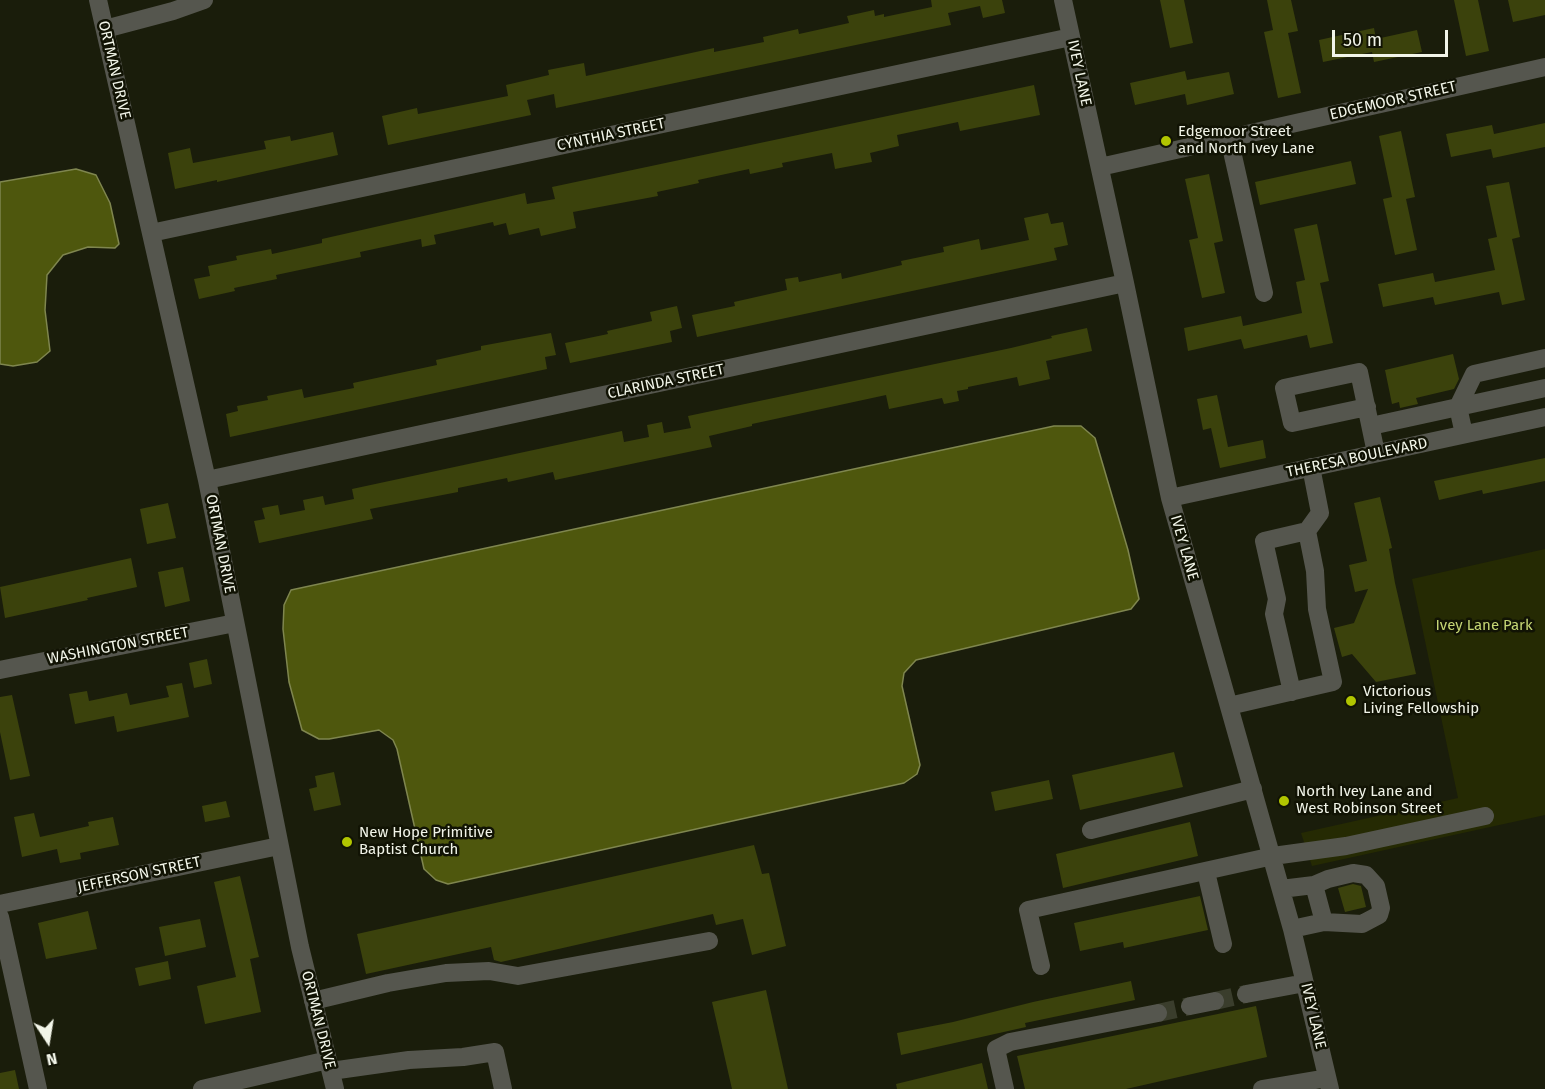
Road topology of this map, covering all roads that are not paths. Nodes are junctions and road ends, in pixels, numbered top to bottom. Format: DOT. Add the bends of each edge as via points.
graph roads {
  1 [pos="98,0"];
  2 [pos="204,0"];
  3 [pos="1063,0"];
  4 [pos="105,29"];
  5 [pos="1071,37"];
  6 [pos="1545,67"];
  7 [pos="1229,138"];
  8 [pos="1100,166"];
  9 [pos="151,233"];
  10 [pos="1125,283"];
  11 [pos="1264,293"];
  12 [pos="1545,358"];
  13 [pos="1510,366"];
  14 [pos="1545,388"];
  15 [pos="1490,400"];
  16 [pos="1367,407"];
  17 [pos="1458,407"];
  18 [pos="1545,417"];
  19 [pos="1371,426"];
  20 [pos="1464,434"];
  21 [pos="1376,453"];
  22 [pos="1311,467"];
  23 [pos="207,480"];
  24 [pos="1170,498"];
  25 [pos="1307,531"];
  26 [pos="235,623"];
  27 [pos="0,670"];
  28 [pos="1292,692"];
  29 [pos="1229,706"];
  30 [pos="1253,789"];
  31 [pos="1485,816"];
  32 [pos="1091,830"];
  33 [pos="279,846"];
  34 [pos="1273,856"];
  35 [pos="1206,872"];
  36 [pos="1314,885"];
  37 [pos="1281,889"];
  38 [pos="0,904"];
  39 [pos="0,917"];
  40 [pos="1323,922"];
  41 [pos="1292,929"];
  42 [pos="709,940"];
  43 [pos="1223,944"];
  44 [pos="1041,966"];
  45 [pos="1305,983"];
  46 [pos="1245,994"];
  47 [pos="314,1001"];
  48 [pos="1215,1001"];
  49 [pos="1190,1006"];
  50 [pos="1158,1013"];
  51 [pos="331,1074"];
  52 [pos="1328,1083"];
  53 [pos="1272,1088"];
  54 [pos="38,1089"];
  55 [pos="202,1089"];
  56 [pos="503,1089"];
  57 [pos="1005,1089"];
  1 -- 4 [label="street, ORTMAN DRIVE"];
  2 -- 4 [label="street"];
  3 -- 5 [label="street, IVEY LANE"];
  4 -- 9 [label="street, ORTMAN DRIVE"];
  5 -- 8 [label="street, IVEY LANE"];
  5 -- 9 [label="street, CYNTHIA STREET"];
  6 -- 7 [label="street, EDGEMOOR STREET"];
  7 -- 8 [label="street, EDGEMOOR STREET"];
  7 -- 11 [label="street"];
  8 -- 10 [label="street, IVEY LANE"];
  9 -- 23 [label="street, ORTMAN DRIVE"];
  10 -- 23 [label="street, CLARINDA STREET"];
  10 -- 24 [label="street, IVEY LANE"];
  12 -- 13 [label="street"];
  13 -- 15 [label="street"];
  13 -- 17 [label="street" via="1474,374"];
  14 -- 15 [label="street"];
  15 -- 17 [label="street"];
  16 -- 19 [label="street"];
  17 -- 19 [label="street"];
  17 -- 20 [label="street"];
  18 -- 20 [label="street, THERESA BOULEVARD"];
  19 -- 21 [label="street"];
  20 -- 21 [label="street, THERESA BOULEVARD"];
  21 -- 22 [label="street, THERESA BOULEVARD"];
  22 -- 24 [label="street, THERESA BOULEVARD"];
  22 -- 25 [label="street" via="1320,513"];
  23 -- 26 [label="street, ORTMAN DRIVE"];
  24 -- 29 [label="street, IVEY LANE"];
  25 -- 28 [label="street" via="1317,609 1333,682"];
  25 -- 28 [label="street" via="1264,541 1277,599 1274,614"];
  26 -- 27 [label="street, WASHINGTON STREET"];
  26 -- 33 [label="street, ORTMAN DRIVE"];
  28 -- 29 [label="street"];
  29 -- 30 [label="street, IVEY LANE"];
  30 -- 32 [label="street"];
  30 -- 34 [label="street, IVEY LANE"];
  31 -- 34 [label="street" via="1346,846"];
  33 -- 38 [label="street, JEFFERSON STREET"];
  33 -- 47 [label="street, ORTMAN DRIVE"];
  34 -- 35 [label="street"];
  34 -- 37 [label="street, IVEY LANE"];
  35 -- 43 [label="street"];
  35 -- 44 [label="street" via="1028,910"];
  36 -- 37 [label="street"];
  36 -- 40 [label="street"];
  36 -- 40 [label="street" via="1353,873 1366,875 1376,886 1381,908 1378,915 1362,924"];
  37 -- 41 [label="street, IVEY LANE"];
  39 -- 54 [label="street"];
  40 -- 41 [label="street"];
  41 -- 45 [label="street, IVEY LANE"];
  42 -- 47 [label="street" via="518,976 489,971 446,973"];
  45 -- 46 [label="street"];
  45 -- 52 [label="street, IVEY LANE"];
  47 -- 51 [label="street, ORTMAN DRIVE"];
  48 -- 49 [label="street"];
  50 -- 57 [label="street" via="1010,1042 996,1049"];
  51 -- 55 [label="street"];
  51 -- 56 [label="street" via="409,1060 495,1052"];
  52 -- 53 [label="street"];
}
